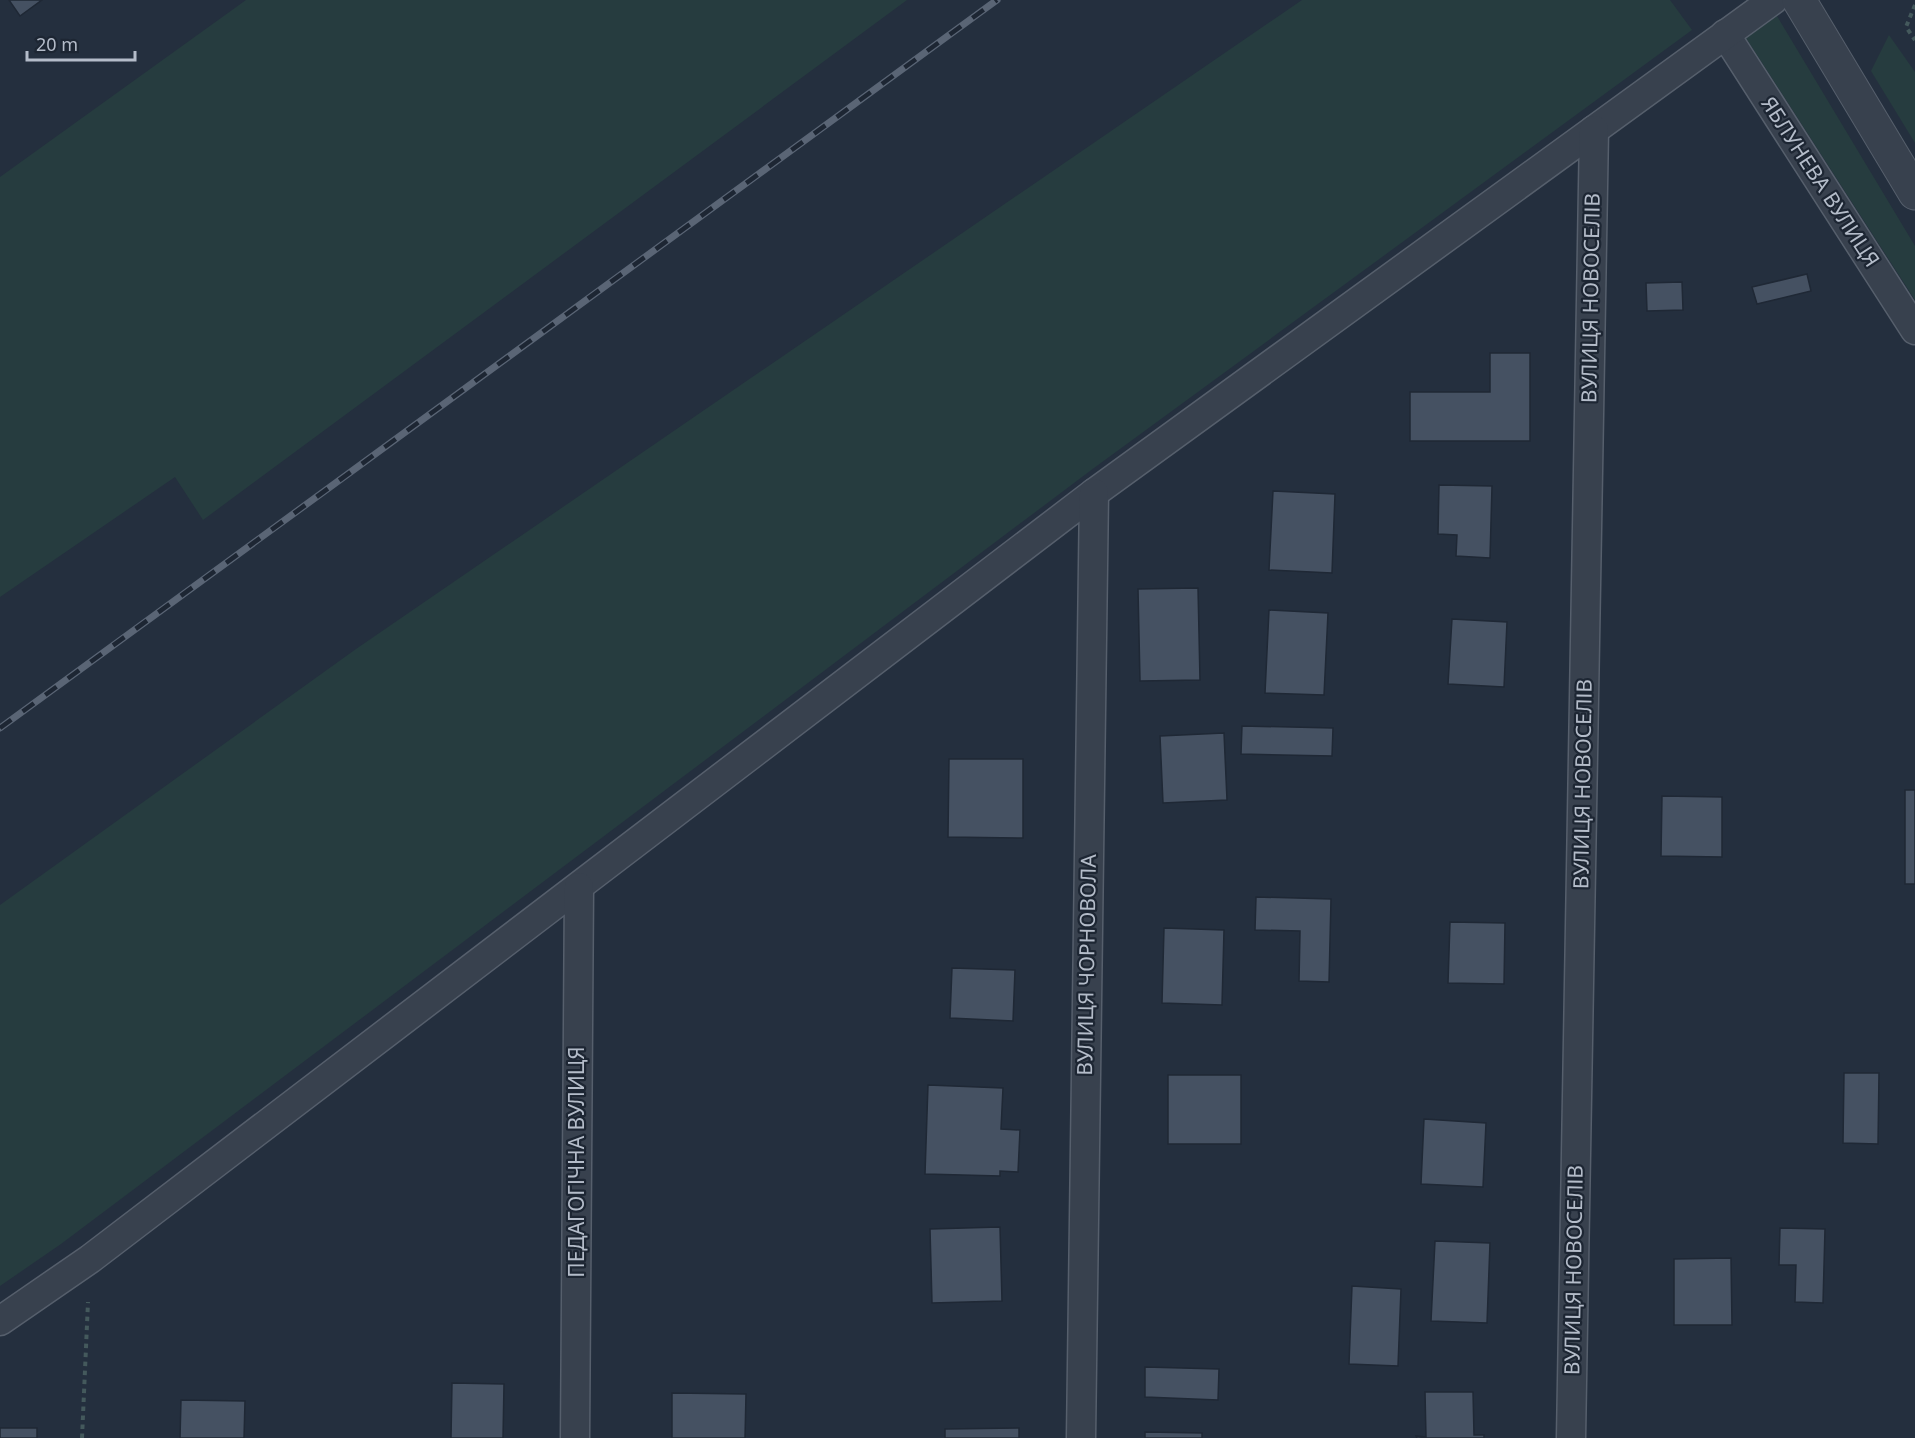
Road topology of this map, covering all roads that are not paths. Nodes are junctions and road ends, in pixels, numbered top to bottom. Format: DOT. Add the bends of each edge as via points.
graph roads {
  1 [pos="1773,0"];
  2 [pos="1799,0"];
  3 [pos="1725,34"];
  4 [pos="1594,130"];
  5 [pos="1915,193"];
  6 [pos="1915,330"];
  7 [pos="1094,493"];
  8 [pos="579,886"];
  9 [pos="0,1321"];
  10 [pos="575,1438"];
  11 [pos="1081,1438"];
  12 [pos="1571,1438"];
  1 -- 3 [label="street"];
  2 -- 5 [label="street"];
  3 -- 4 [label="street"];
  3 -- 6 [label="street, ЯБЛУНЕВА ВУЛИЦЯ"];
  4 -- 7 [label="street"];
  4 -- 12 [label="street, ВУЛИЦЯ НОВОСЕЛІВ"];
  7 -- 8 [label="street"];
  7 -- 11 [label="street, ВУЛИЦЯ ЧОРНОВОЛА"];
  8 -- 9 [label="street" via="90,1259"];
  8 -- 10 [label="street, ПЕДАГОГІЧНА ВУЛИЦЯ"];
}
